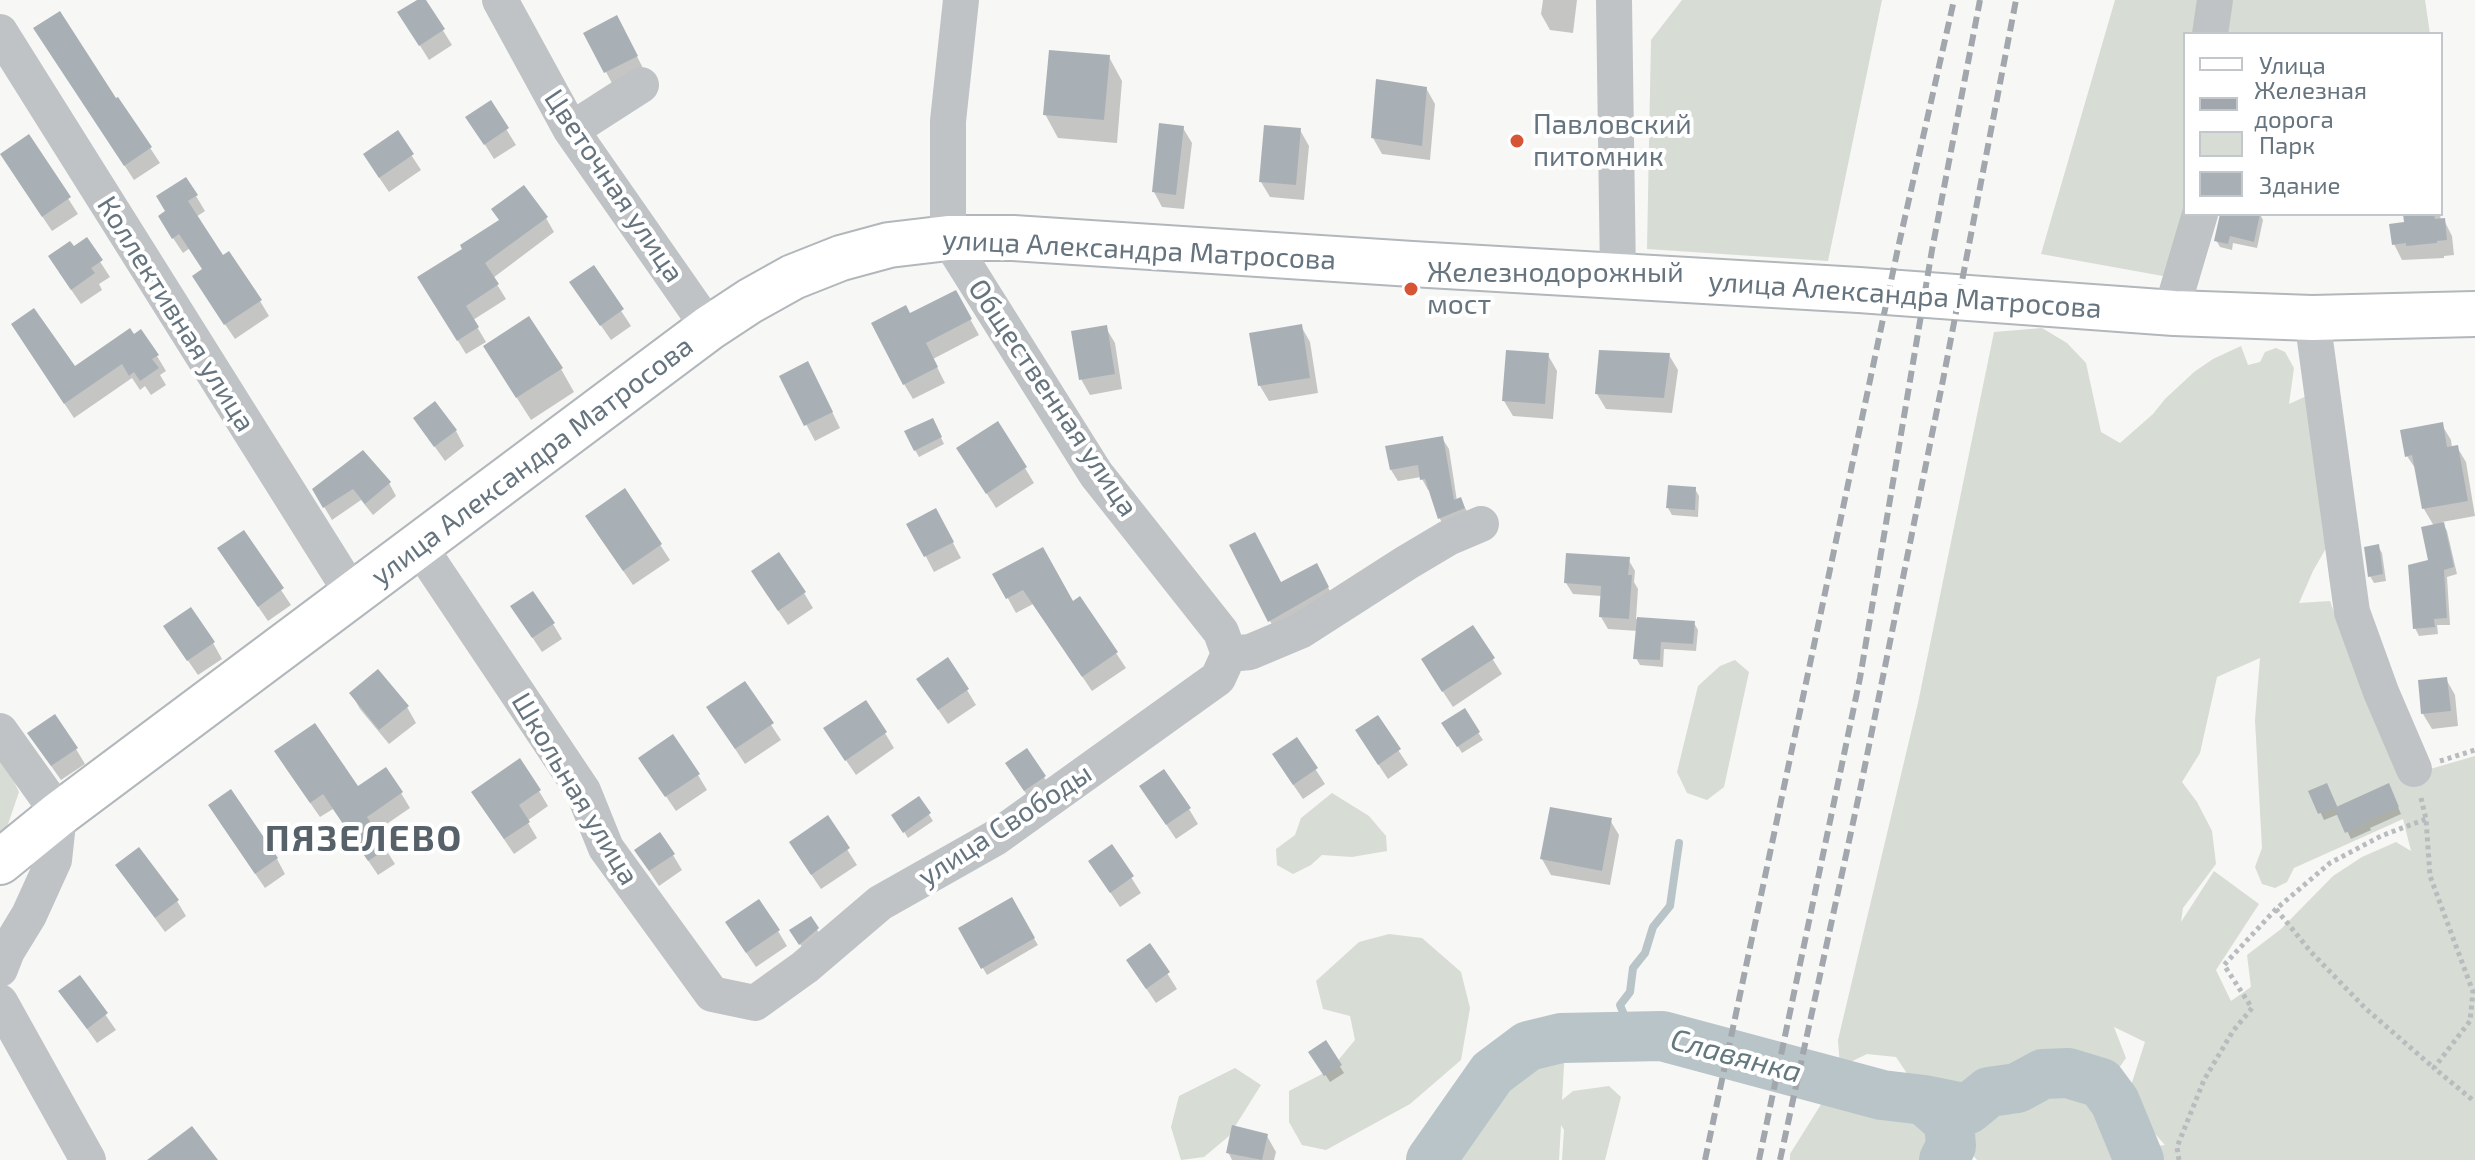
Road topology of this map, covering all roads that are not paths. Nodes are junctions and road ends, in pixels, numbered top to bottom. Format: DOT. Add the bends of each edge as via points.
graph roads {
  1 [pos="500,0"];
  2 [pos="961,0"];
  3 [pos="1614,0"];
  4 [pos="2215,0"];
  5 [pos="0,32"];
  6 [pos="2210,32"];
  7 [pos="641,85"];
  8 [pos="571,130"];
  9 [pos="2199,216"];
  10 [pos="948,238"];
  11 [pos="1618,276"];
  12 [pos="2174,313"];
  13 [pos="2475,314"];
  14 [pos="2312,318"];
  15 [pos="709,328"];
  16 [pos="1481,524"];
  17 [pos="419,546"];
  18 [pos="353,595"];
  19 [pos="1225,643"];
  20 [pos="0,731"];
  21 [pos="2414,769"];
  22 [pos="59,814"];
  23 [pos="0,862"];
  24 [pos="0,969"];
  25 [pos="0,1002"];
  26 [pos="755,1003"];
  27 [pos="88,1160"];
  1 -- 8 [label="street, Цветочная улица"];
  2 -- 10 [label="street" via="948,121"];
  3 -- 11 [label="street"];
  4 -- 6 [label="street"];
  5 -- 18 [label="street, Коллективная улица"];
  7 -- 8 [label="street"];
  8 -- 15 [label="street, Цветочная улица"];
  9 -- 12 [label="street"];
  10 -- 11 [label="main road, улица Александра Матросова"];
  10 -- 15 [label="main road, улица Александра Матросова" via="841,258 793,277"];
  10 -- 19 [label="street, Общественная улица" via="1096,474"];
  11 -- 12 [label="main road, улица Александра Матросова"];
  12 -- 14 [label="main road, улица Александра Матросова"];
  13 -- 14 [label="main road, улица Александра Матросова"];
  14 -- 21 [label="street" via="2352,612"];
  15 -- 17 [label="main road, улица Александра Матросова"];
  16 -- 19 [label="street" via="1448,538 1300,631 1250,652"];
  17 -- 18 [label="main road, улица Александра Матросова"];
  17 -- 26 [label="street, Школьная улица" via="583,791 606,848 712,994"];
  18 -- 22 [label="main road, улица Александра Матросова"];
  19 -- 26 [label="street, улица Свободы" via="1218,678 995,838 880,903"];
  20 -- 22 [label="street"];
  22 -- 23 [label="main road, улица Александра Матросова"];
  22 -- 24 [label="street" via="54,860"];
  25 -- 27 [label="street"];
}
